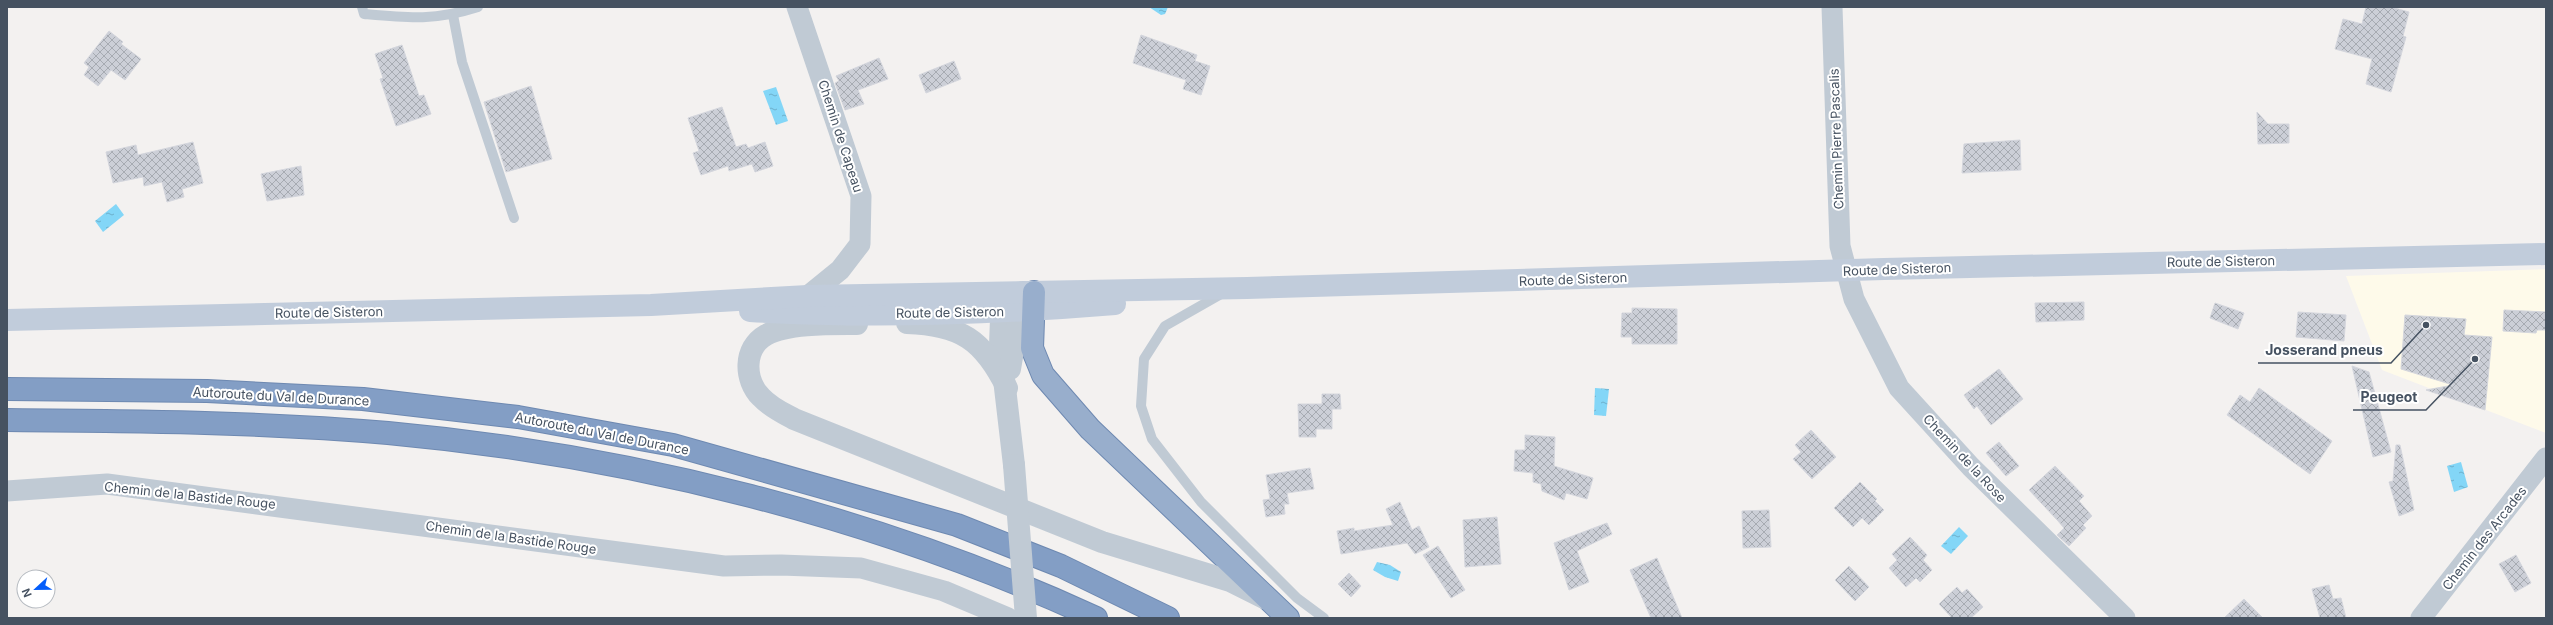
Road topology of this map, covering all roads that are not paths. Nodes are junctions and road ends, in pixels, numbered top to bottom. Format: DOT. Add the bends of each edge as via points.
graph roads {
  1 [pos="362,7"];
  2 [pos="478,7"];
  3 [pos="798,7"];
  4 [pos="1832,7"];
  5 [pos="453,15"];
  6 [pos="514,218"];
  7 [pos="2546,254"];
  8 [pos="1845,271"];
  9 [pos="1248,288"];
  10 [pos="1226,291"];
  11 [pos="808,296"];
  12 [pos="1018,302"];
  13 [pos="651,305"];
  14 [pos="7,320"];
  15 [pos="1006,388"];
  16 [pos="7,389"];
  17 [pos="7,420"];
  18 [pos="2546,458"];
  19 [pos="7,491"];
  20 [pos="1267,599"];
  21 [pos="1008,618"];
  22 [pos="1026,618"];
  23 [pos="1096,618"];
  24 [pos="1168,618"];
  25 [pos="1288,618"];
  26 [pos="1324,618"];
  27 [pos="2125,618"];
  28 [pos="2421,618"];
  1 -- 5 [label="lane" via="364,14 419,19"];
  2 -- 5 [label="lane"];
  3 -- 11 [label="street, Chemin de Capeau" via="861,196 860,244 840,270"];
  4 -- 8 [label="street, Chemin Pierre Pascalis" via="1838,217"];
  5 -- 6 [label="lane" via="462,62"];
  7 -- 8 [label="main road, Route de Sisteron"];
  8 -- 9 [label="main road, Route de Sisteron"];
  8 -- 27 [label="street, Chemin de la Rose" via="1854,299 1899,388 1970,467"];
  9 -- 10 [label="main road, Route de Sisteron"];
  9 -- 12 [label="main road, Route de Sisteron"];
  10 -- 12 [label="main road, Route de Sisteron" via="1141,302"];
  10 -- 26 [label="lane" via="1165,326 1144,359 1141,406 1152,439 1201,502 1297,598"];
  11 -- 12 [label="main road, Route de Sisteron"];
  11 -- 13 [label="main road, Route de Sisteron"];
  12 -- 13 [label="main road, Route de Sisteron" via="812,314"];
  12 -- 15 [label="street"];
  12 -- 20 [label="highway" via="1042,376 1090,429"];
  13 -- 14 [label="main road, Route de Sisteron"];
  15 -- 20 [label="street" via="995,363 978,345 955,330 935,324 834,324 787,329 767,335 754,345 748,359 749,379 761,397 794,419 1102,542 1230,582"];
  15 -- 22 [label="street, bridge"];
  16 -- 24 [label="highway, Autoroute du Val de Durance" via="207,391 363,399 518,417 673,445 957,525 1061,566"];
  17 -- 23 [label="highway" via="216,421 389,433 552,454 703,485 846,524 952,558"];
  18 -- 28 [label="street, Chemin des Arcades"];
  19 -- 21 [label="street, Chemin de la Bastide Rouge" via="107,484 724,566 861,568 944,591"];
  20 -- 25 [label="highway"];
}
